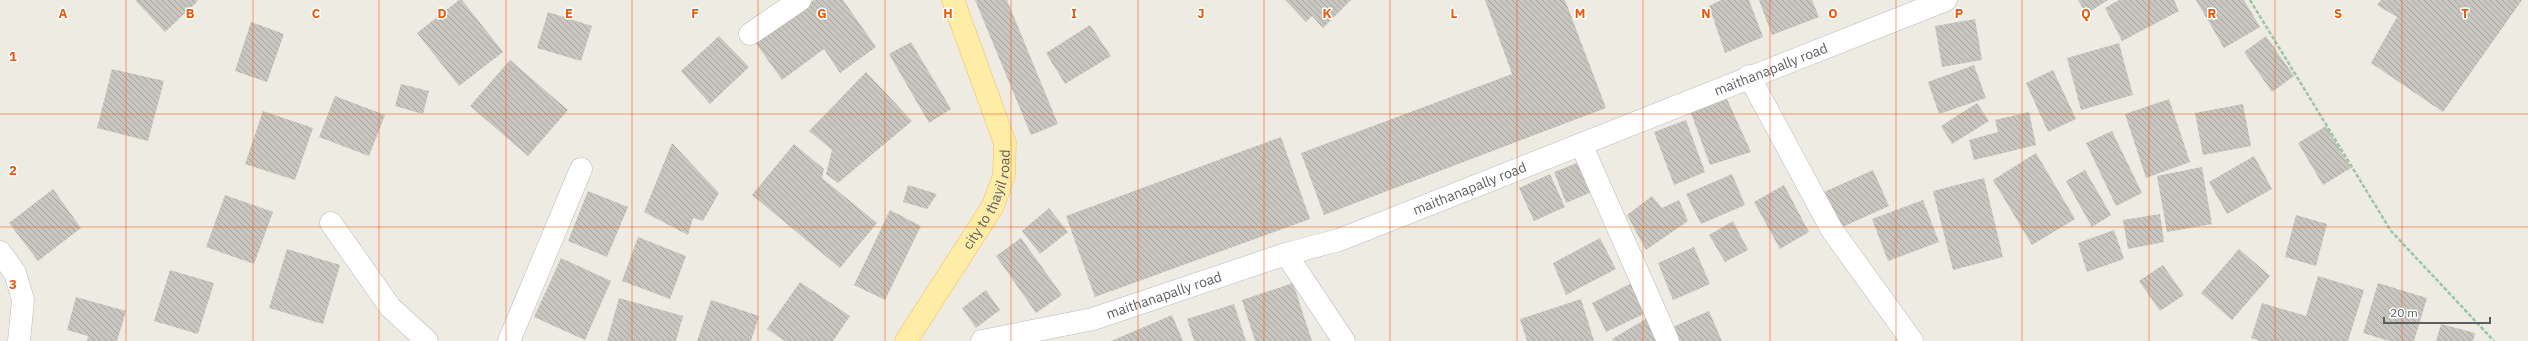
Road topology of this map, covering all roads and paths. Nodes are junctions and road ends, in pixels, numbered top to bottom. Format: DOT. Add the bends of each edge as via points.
graph roads {
  1 [pos="800,0"];
  2 [pos="953,0"];
  3 [pos="1946,0"];
  4 [pos="2250,0"];
  5 [pos="750,34"];
  6 [pos="1749,76"];
  7 [pos="1581,144"];
  8 [pos="581,169"];
  9 [pos="331,223"];
  10 [pos="0,252"];
  11 [pos="1286,254"];
  12 [pos="19,341"];
  13 [pos="427,341"];
  14 [pos="509,341"];
  15 [pos="906,341"];
  16 [pos="982,341"];
  17 [pos="1344,341"];
  18 [pos="1668,341"];
  19 [pos="1912,341"];
  20 [pos="2494,341"];
  1 -- 5 [label="street"];
  2 -- 15 [label="main road, city to thayil road" via="1005,143 1004,175 993,206"];
  3 -- 6 [label="street, maithanapally road"];
  4 -- 20 [label="path" via="2391,231"];
  6 -- 7 [label="street, maithanapally road"];
  6 -- 19 [label="street" via="1832,230"];
  7 -- 11 [label="street, maithanapally road" via="1339,240"];
  7 -- 18 [label="street"];
  8 -- 14 [label="street"];
  9 -- 13 [label="street" via="390,307"];
  10 -- 12 [label="street" via="15,273 23,300"];
  11 -- 16 [label="street, maithanapally road" via="1093,319"];
  11 -- 17 [label="street"];
}
